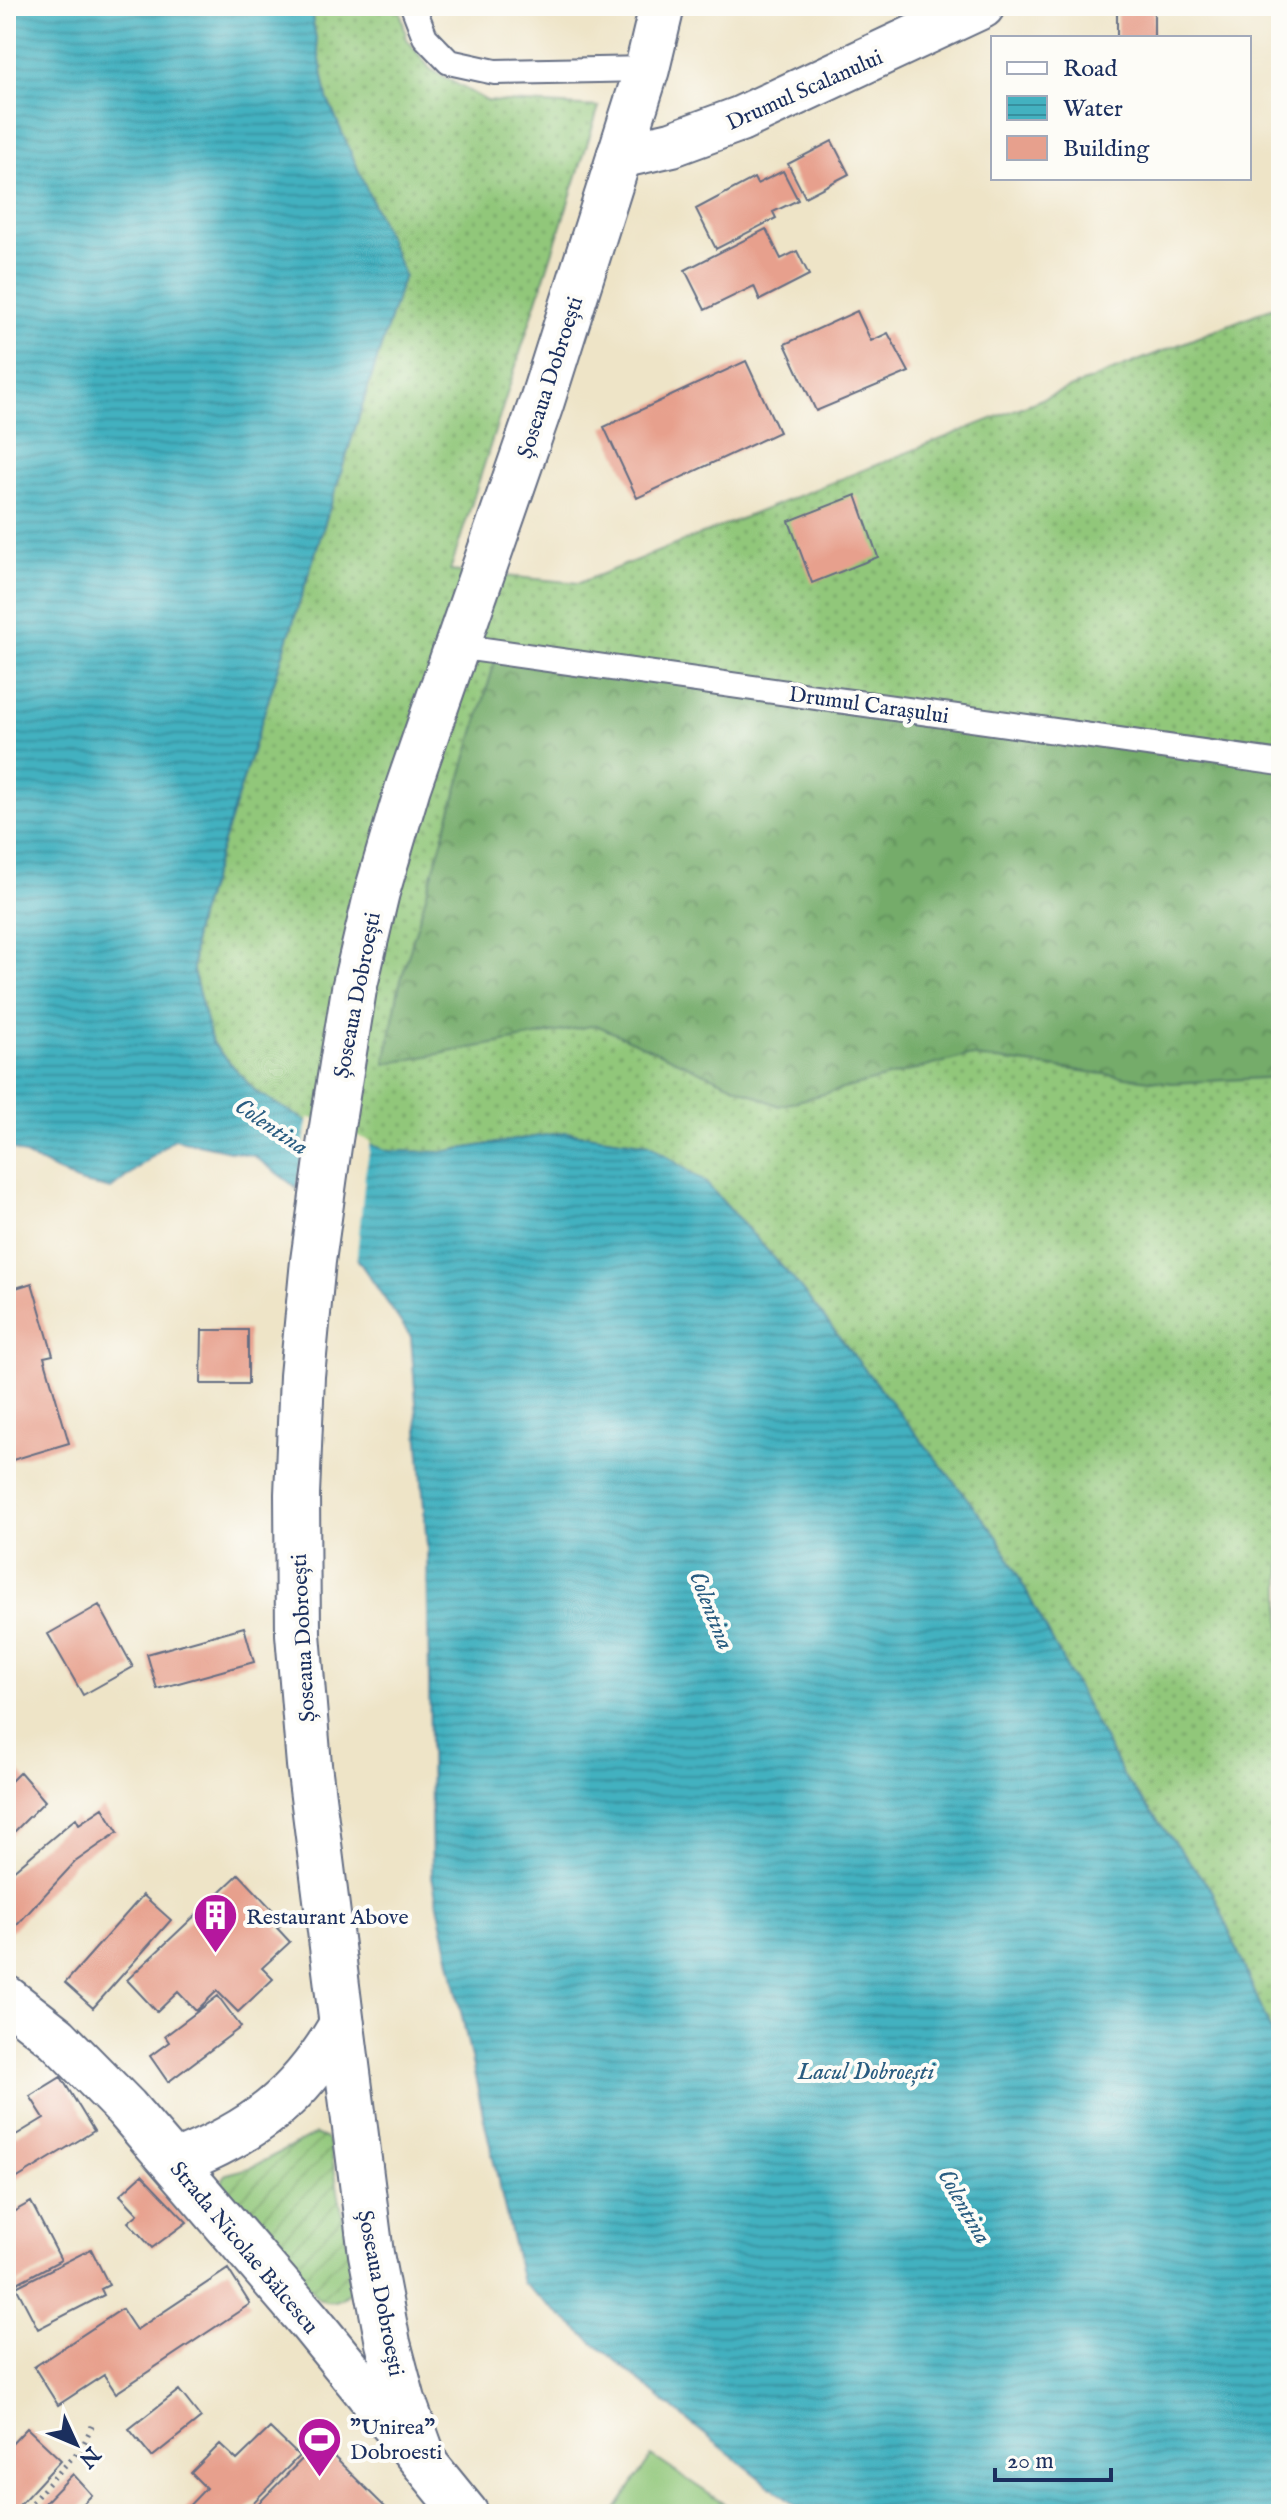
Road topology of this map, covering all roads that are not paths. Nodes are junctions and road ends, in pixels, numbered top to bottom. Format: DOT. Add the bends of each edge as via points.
graph roads {
  1 [pos="413,6"];
  2 [pos="662,6"];
  3 [pos="982,6"];
  4 [pos="647,69"];
  5 [pos="619,156"];
  6 [pos="456,646"];
  7 [pos="1281,763"];
  8 [pos="6,1998"];
  9 [pos="342,2024"];
  10 [pos="175,2163"];
  11 [pos="426,2464"];
  12 [pos="466,2514"];
  1 -- 4 [label="lane" via="425,37 449,62 495,72"];
  2 -- 4 [label="street, Șoseaua Dobroești"];
  3 -- 5 [label="street, Drumul Scalanului" via="740,119 672,144"];
  4 -- 5 [label="street, Șoseaua Dobroești"];
  5 -- 6 [label="street, Șoseaua Dobroești" via="541,404"];
  6 -- 7 [label="lane, Drumul Carașului"];
  6 -- 9 [label="street, Șoseaua Dobroești" via="408,787 354,989 313,1261 302,1376 298,1634"];
  8 -- 10 [label="street, Strada Nicolae Bălcescu" via="88,2068"];
  9 -- 10 [label="street" via="301,2084 274,2109 236,2135"];
  9 -- 11 [label="street, Șoseaua Dobroești" via="371,2254 388,2343"];
  10 -- 11 [label="street, Strada Nicolae Bălcescu"];
  11 -- 12 [label="street, Strada Nicolae Bălcescu"];
}
